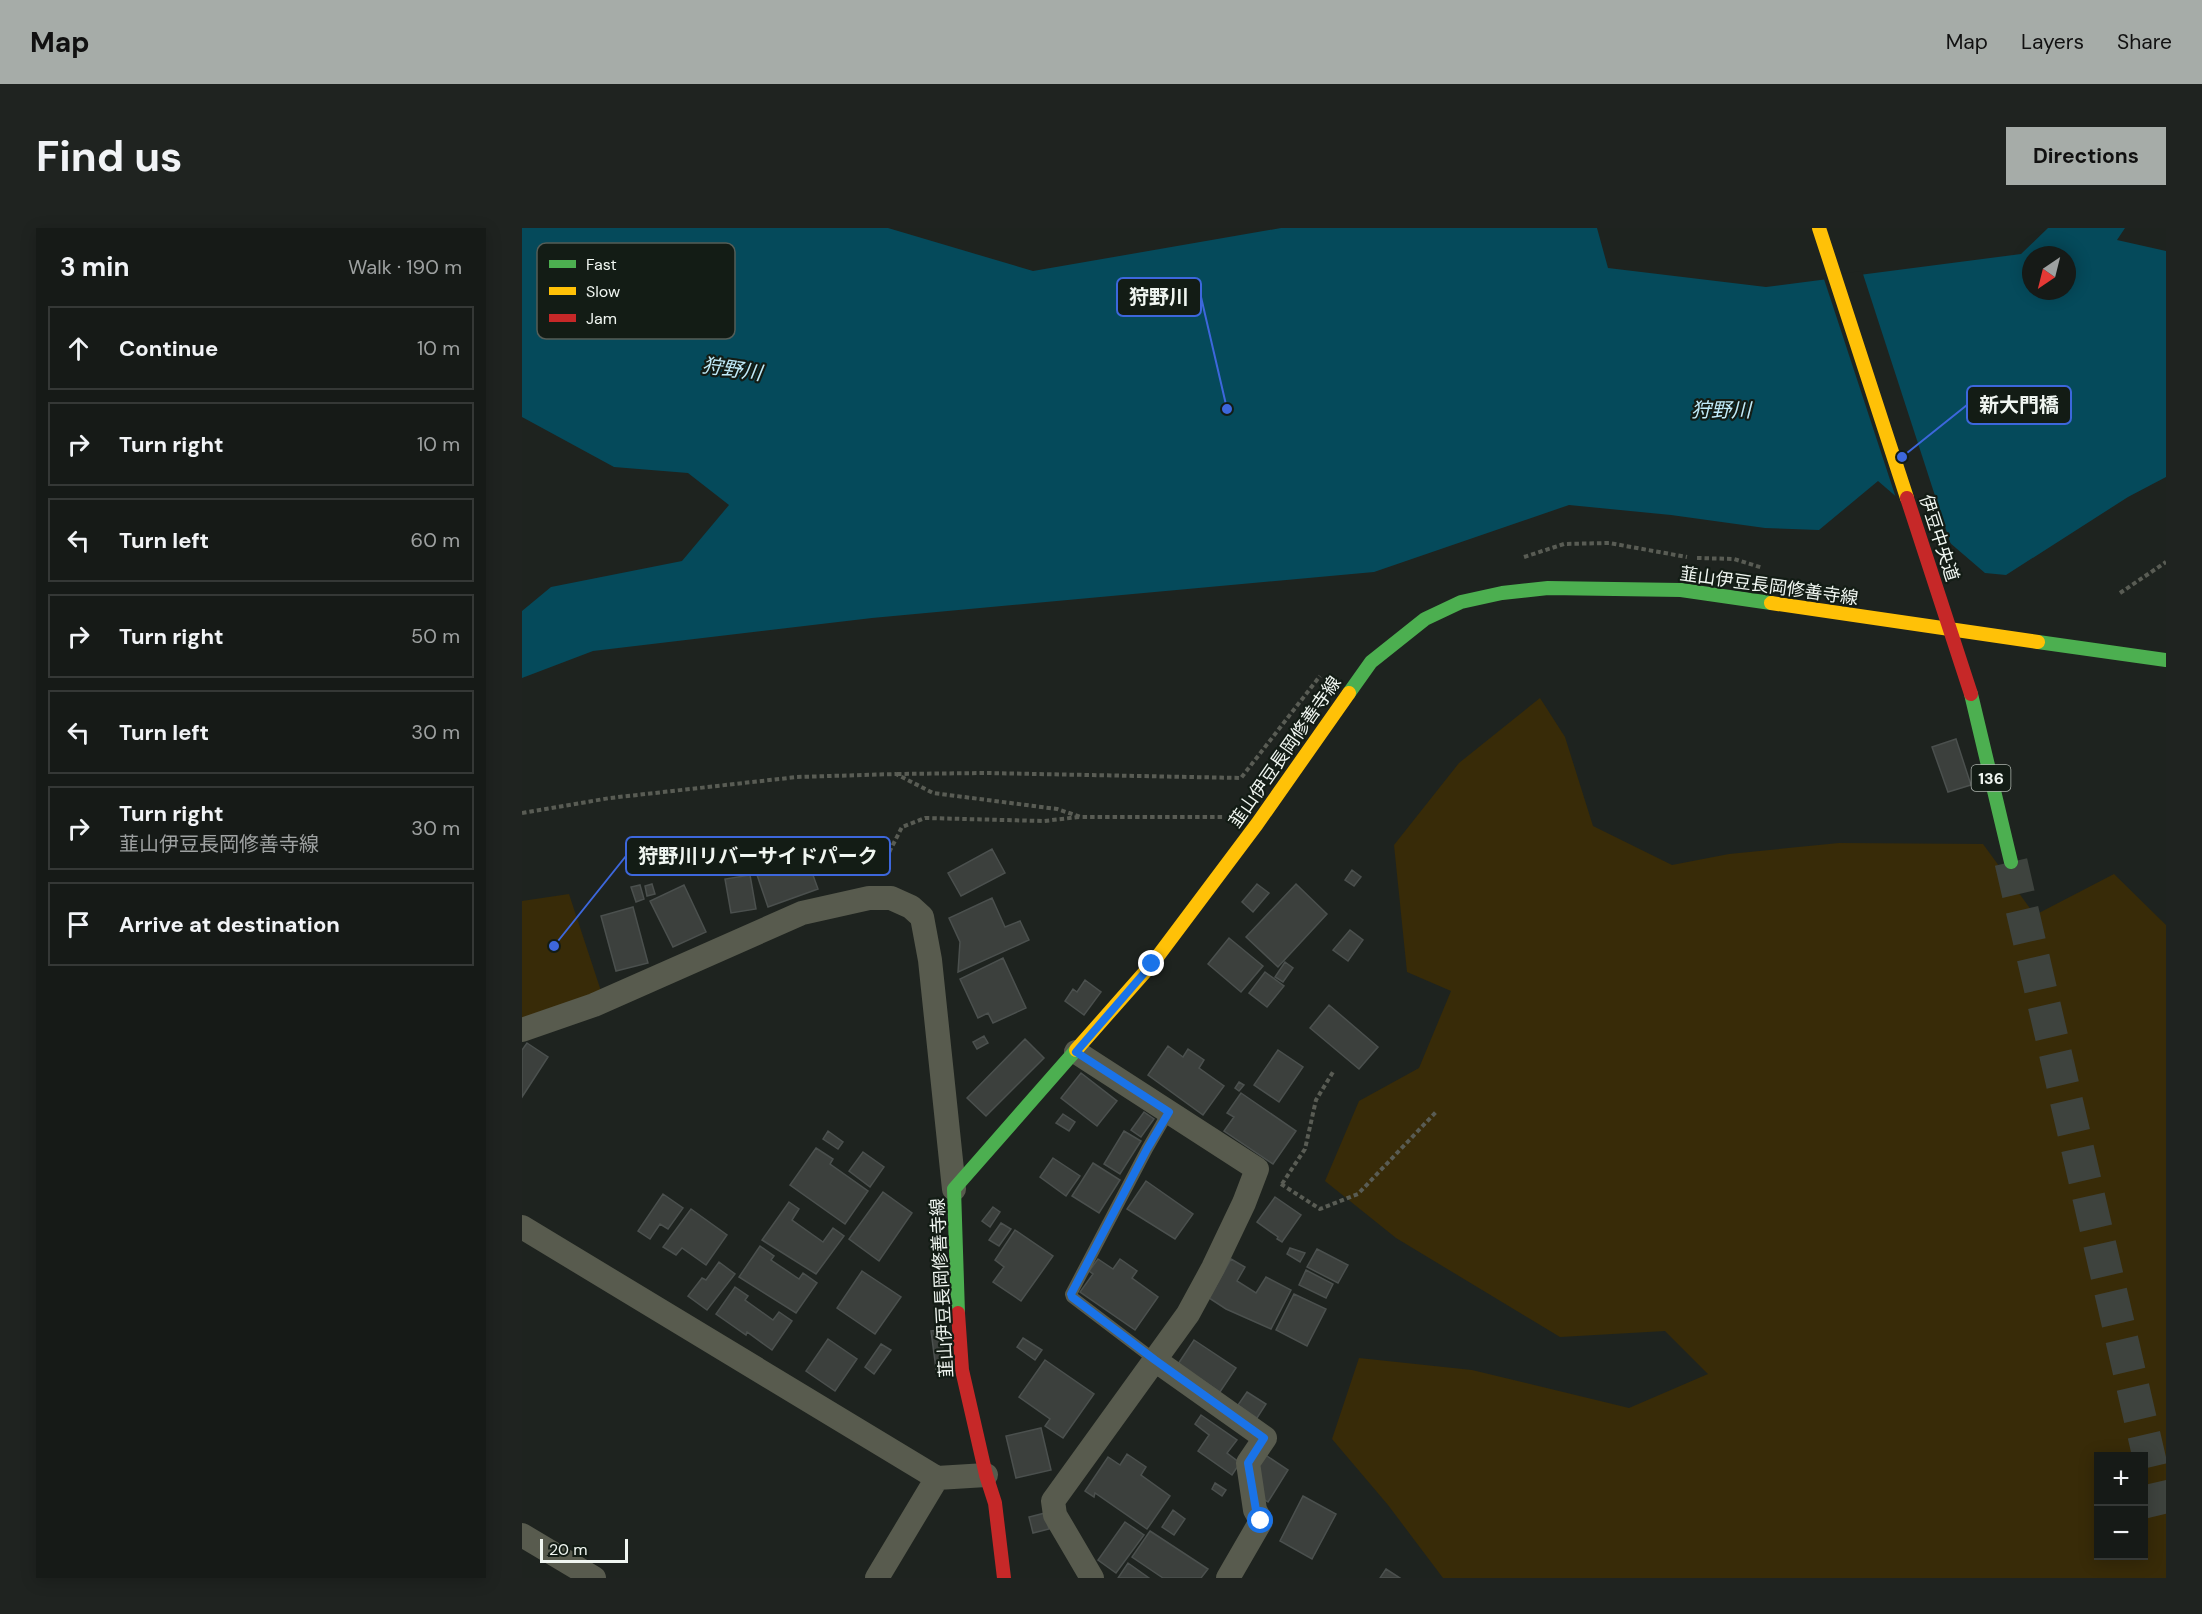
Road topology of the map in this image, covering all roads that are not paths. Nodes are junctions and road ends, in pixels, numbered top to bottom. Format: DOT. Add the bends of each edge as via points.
graph roads {
  1 [pos="1819,228"];
  2 [pos="1963,622"];
  3 [pos="1970,644"];
  4 [pos="2166,660"];
  5 [pos="2011,862"];
  6 [pos="522,1030"];
  7 [pos="1076,1052"];
  8 [pos="1169,1112"];
  9 [pos="954,1189"];
  10 [pos="522,1227"];
  11 [pos="1155,1360"];
  12 [pos="986,1475"];
  13 [pos="938,1478"];
  14 [pos="522,1535"];
  15 [pos="594,1578"];
  16 [pos="877,1578"];
  17 [pos="1004,1578"];
  18 [pos="1092,1578"];
  19 [pos="1228,1578"];
  1 -- 5 [label="main road, 伊豆中央道 / 136, bridge" via="1971,693"];
  2 -- 3 [label="main road"];
  4 -- 7 [label="main road, 韮山伊豆長岡修善寺線" via="1681,590 1548,588 1461,602 1425,619 1371,662 1152,964"];
  6 -- 9 [label="street" via="594,1005 802,913 869,898 891,898 922,917"];
  7 -- 8 [label="street"];
  7 -- 9 [label="main road, 韮山伊豆長岡修善寺線"];
  8 -- 11 [label="lane" via="1071,1294"];
  8 -- 11 [label="street" via="1257,1169 1213,1268 1188,1314"];
  9 -- 12 [label="main road, 韮山伊豆長岡修善寺線" via="962,1370"];
  10 -- 13 [label="street"];
  11 -- 18 [label="street" via="1053,1501 1055,1515"];
  11 -- 19 [label="street" via="1264,1438 1248,1463 1261,1521"];
  12 -- 13 [label="street"];
  12 -- 17 [label="main road, 韮山伊豆長岡修善寺線" via="995,1503"];
  13 -- 16 [label="street"];
  14 -- 15 [label="street"];
}
